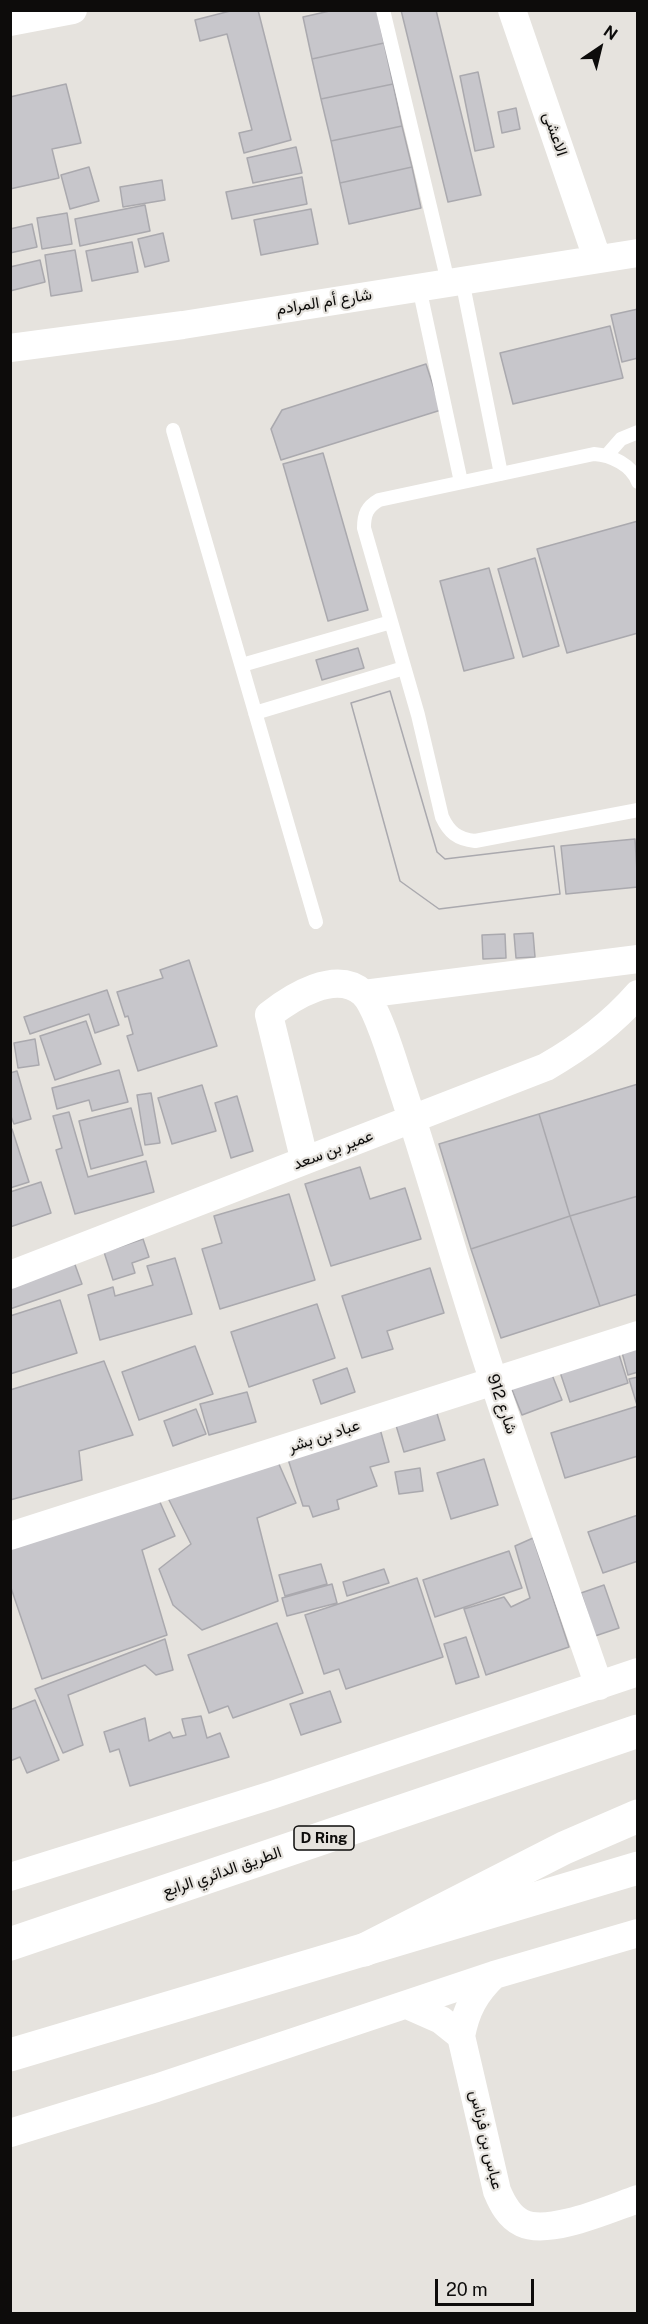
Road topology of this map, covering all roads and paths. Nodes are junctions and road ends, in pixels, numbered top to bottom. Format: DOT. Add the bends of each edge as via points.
graph roads {
  1 [pos="73,10"];
  2 [pos="383,10"];
  3 [pos="512,10"];
  4 [pos="10,22"];
  5 [pos="638,253"];
  6 [pos="597,258"];
  7 [pos="455,281"];
  8 [pos="419,287"];
  9 [pos="10,348"];
  10 [pos="174,430"];
  11 [pos="638,432"];
  12 [pos="607,455"];
  13 [pos="501,474"];
  14 [pos="461,482"];
  15 [pos="638,482"];
  16 [pos="391,622"];
  17 [pos="242,665"];
  18 [pos="404,668"];
  19 [pos="255,713"];
  20 [pos="638,810"];
  21 [pos="316,922"];
  22 [pos="638,959"];
  23 [pos="364,994"];
  24 [pos="638,994"];
  25 [pos="412,1119"];
  26 [pos="303,1154"];
  27 [pos="10,1275"];
  28 [pos="638,1335"];
  29 [pos="494,1381"];
  30 [pos="10,1536"];
  31 [pos="638,1672"];
  32 [pos="599,1686"];
  33 [pos="638,1731"];
  34 [pos="638,1816"];
  35 [pos="638,1868"];
  36 [pos="10,1877"];
  37 [pos="638,1933"];
  38 [pos="13,1942"];
  39 [pos="364,1950"];
  40 [pos="494,1975"];
  41 [pos="407,2005"];
  42 [pos="461,2036"];
  43 [pos="10,2055"];
  44 [pos="10,2133"];
  45 [pos="638,2199"];
  1 -- 4 [label="street"];
  2 -- 7 [label="lane"];
  3 -- 6 [label="street, الاعشى"];
  5 -- 6 [label="street, شارع أم المرادم"];
  6 -- 7 [label="street, شارع أم المرادم"];
  7 -- 8 [label="street, شارع أم المرادم"];
  7 -- 13 [label="lane"];
  8 -- 9 [label="street, شارع أم المرادم"];
  8 -- 14 [label="lane"];
  10 -- 17 [label="lane"];
  11 -- 12 [label="lane" via="621,439"];
  12 -- 13 [label="lane" via="594,454"];
  12 -- 15 [label="lane" via="621,463"];
  13 -- 14 [label="lane"];
  14 -- 16 [label="lane" via="379,500 367,511 364,528"];
  16 -- 17 [label="lane"];
  16 -- 18 [label="lane"];
  17 -- 19 [label="lane"];
  18 -- 19 [label="lane"];
  18 -- 20 [label="lane" via="442,817 454,835 475,841"];
  19 -- 21 [label="lane"];
  22 -- 23 [label="street"];
  23 -- 25 [label="street, شارع 912" via="381,1027"];
  23 -- 26 [label="street" via="339,983 324,986 286,1002 269,1015"];
  24 -- 25 [label="street, عمير بن سعد" via="600,1032 565,1056"];
  25 -- 27 [label="street, عمير بن سعد"];
  25 -- 29 [label="street, شارع 912"];
  28 -- 29 [label="street, عباد بن بشر"];
  29 -- 30 [label="street, عباد بن بشر"];
  29 -- 32 [label="street, شارع 912"];
  31 -- 32 [label="street"];
  32 -- 36 [label="street"];
  33 -- 38 [label="main road, الطريق الدائري الرابع / D Ring"];
  34 -- 39 [label="main road" via="545,1858"];
  35 -- 39 [label="main road"];
  37 -- 40 [label="street"];
  39 -- 43 [label="main road"];
  40 -- 41 [label="street"];
  40 -- 42 [label="street, عباس بن فرناس" via="471,2002"];
  41 -- 42 [label="street" via="441,2020"];
  41 -- 44 [label="street"];
  42 -- 45 [label="street, عباس بن فرناس" via="496,2191 505,2209 520,2223 538,2228 554,2226"];
}
